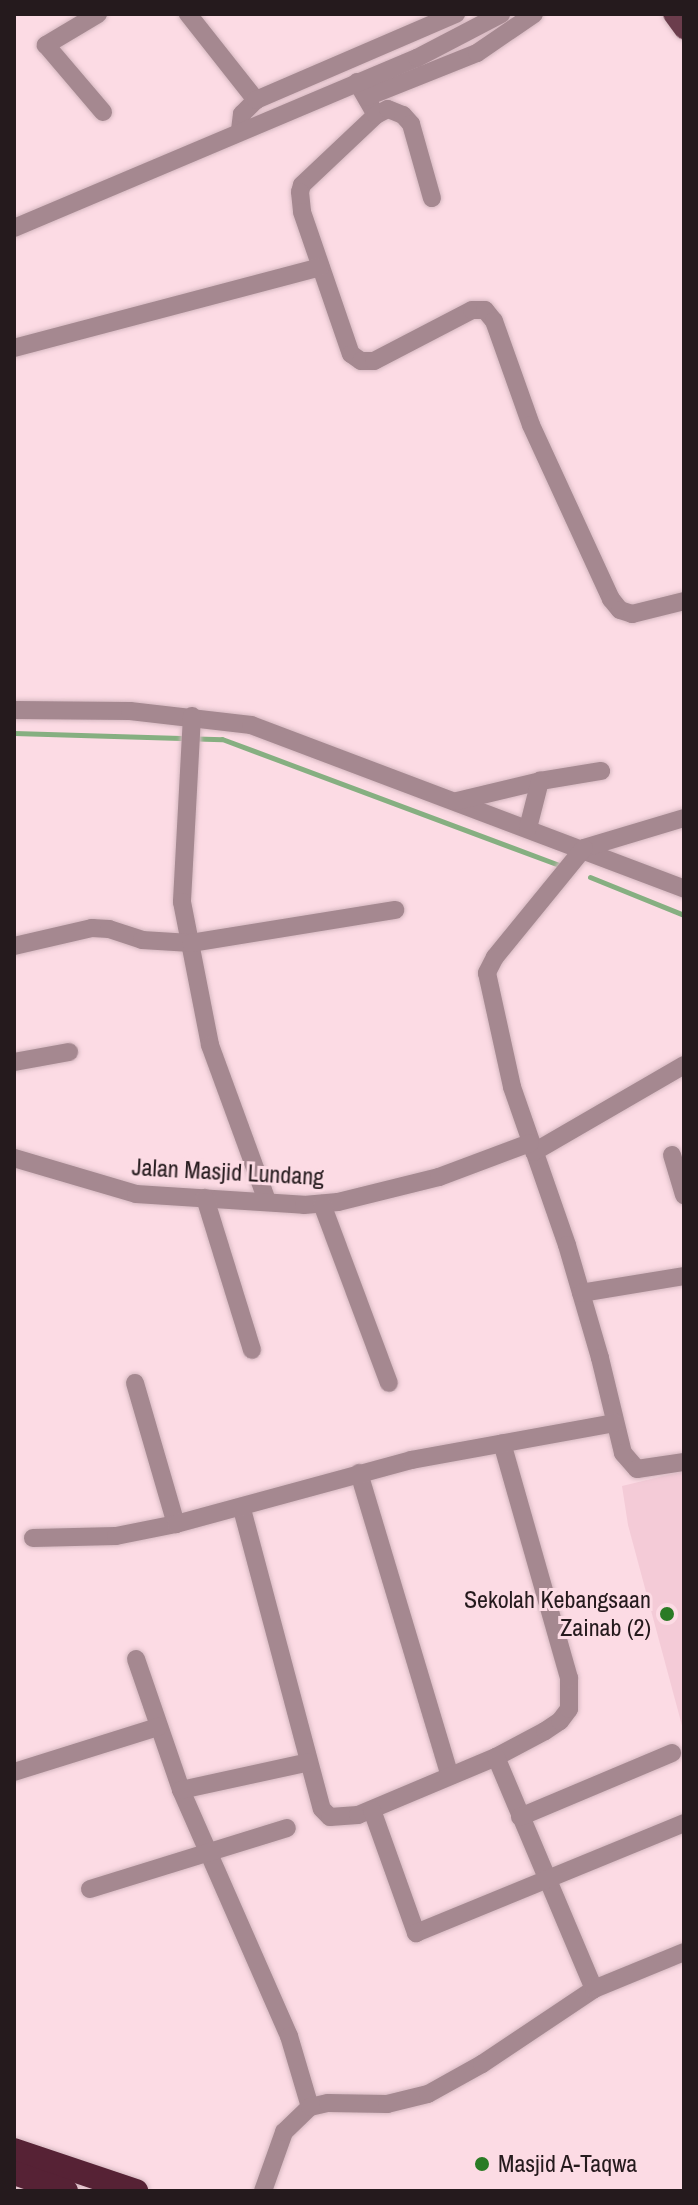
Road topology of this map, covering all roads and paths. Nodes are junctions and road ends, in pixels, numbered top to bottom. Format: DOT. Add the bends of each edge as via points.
graph roads {
  1 [pos="98,14"];
  2 [pos="188,14"];
  3 [pos="458,14"];
  4 [pos="501,14"];
  5 [pos="534,14"];
  6 [pos="673,14"];
  7 [pos="684,29"];
  8 [pos="470,33"];
  9 [pos="362,90"];
  10 [pos="256,100"];
  11 [pos="103,112"];
  12 [pos="376,115"];
  13 [pos="240,130"];
  14 [pos="432,198"];
  15 [pos="14,228"];
  16 [pos="320,267"];
  17 [pos="14,348"];
  18 [pos="684,601"];
  19 [pos="14,710"];
  20 [pos="191,729"];
  21 [pos="601,771"];
  22 [pos="540,781"];
  23 [pos="457,801"];
  24 [pos="684,818"];
  25 [pos="528,828"];
  26 [pos="584,848"];
  27 [pos="684,889"];
  28 [pos="395,910"];
  29 [pos="191,943"];
  30 [pos="14,946"];
  31 [pos="69,1052"];
  32 [pos="14,1062"];
  33 [pos="684,1065"];
  34 [pos="532,1148"];
  35 [pos="672,1155"];
  36 [pos="14,1158"];
  37 [pos="684,1195"];
  38 [pos="205,1198"];
  39 [pos="267,1201"];
  40 [pos="322,1204"];
  41 [pos="684,1276"];
  42 [pos="581,1293"];
  43 [pos="252,1350"];
  44 [pos="135,1383"];
  45 [pos="389,1383"];
  46 [pos="615,1423"];
  47 [pos="502,1443"];
  48 [pos="684,1462"];
  49 [pos="359,1473"];
  50 [pos="242,1509"];
  51 [pos="176,1524"];
  52 [pos="33,1538"];
  53 [pos="136,1659"];
  54 [pos="158,1727"];
  55 [pos="672,1753"];
  56 [pos="496,1757"];
  57 [pos="309,1762"];
  58 [pos="14,1772"];
  59 [pos="450,1776"];
  60 [pos="181,1790"];
  61 [pos="372,1810"];
  62 [pos="520,1817"];
  63 [pos="684,1823"];
  64 [pos="287,1828"];
  65 [pos="207,1852"];
  66 [pos="547,1880"];
  67 [pos="90,1889"];
  68 [pos="684,1952"];
  69 [pos="594,1989"];
  70 [pos="310,2107"];
  71 [pos="14,2150"];
  72 [pos="14,2173"];
  73 [pos="66,2191"];
  74 [pos="136,2191"];
  75 [pos="263,2191"];
  1 -- 11 [label="street" via="46,45"];
  2 -- 10 [label="street"];
  3 -- 8 [label="street"];
  3 -- 10 [label="street"];
  4 -- 8 [label="street"];
  5 -- 9 [label="street" via="477,53"];
  6 -- 7 [label="main road"];
  8 -- 9 [label="street"];
  9 -- 12 [label="street"];
  9 -- 13 [label="street"];
  10 -- 13 [label="street" via="242,114"];
  12 -- 14 [label="street" via="388,109 411,124"];
  12 -- 16 [label="street" via="302,185 300,204"];
  13 -- 15 [label="street"];
  16 -- 17 [label="street"];
  16 -- 18 [label="street" via="351,354 361,361 374,361 472,310 485,310 611,599 632,614"];
  19 -- 20 [label="street" via="130,711"];
  20 -- 23 [label="street" via="251,725"];
  20 -- 29 [label="street" via="182,902"];
  21 -- 22 [label="street"];
  22 -- 23 [label="street"];
  22 -- 25 [label="street"];
  23 -- 25 [label="street"];
  24 -- 26 [label="street"];
  25 -- 26 [label="street"];
  26 -- 27 [label="street"];
  26 -- 34 [label="street" via="487,973 512,1087"];
  28 -- 29 [label="street"];
  29 -- 30 [label="street" via="142,940 92,928"];
  29 -- 39 [label="street" via="210,1045"];
  31 -- 32 [label="street"];
  33 -- 34 [label="street, Jalan Masjid Lundang"];
  34 -- 40 [label="street, Jalan Masjid Lundang" via="439,1177"];
  34 -- 42 [label="street"];
  35 -- 37 [label="street"];
  36 -- 38 [label="street, Jalan Masjid Lundang" via="136,1194"];
  38 -- 39 [label="street, Jalan Masjid Lundang"];
  38 -- 43 [label="street"];
  39 -- 40 [label="street, Jalan Masjid Lundang"];
  40 -- 45 [label="street"];
  41 -- 42 [label="street"];
  42 -- 46 [label="street"];
  44 -- 51 [label="street"];
  46 -- 47 [label="street"];
  46 -- 48 [label="street" via="623,1453 637,1469"];
  47 -- 49 [label="street"];
  47 -- 56 [label="street" via="572,1695 560,1721"];
  49 -- 50 [label="street"];
  49 -- 59 [label="street"];
  50 -- 51 [label="street"];
  50 -- 57 [label="street"];
  51 -- 52 [label="street" via="116,1536"];
  53 -- 54 [label="street"];
  54 -- 58 [label="street"];
  54 -- 60 [label="street"];
  55 -- 62 [label="street"];
  56 -- 59 [label="street"];
  56 -- 62 [label="street"];
  57 -- 60 [label="street"];
  57 -- 61 [label="street" via="322,1809 330,1817"];
  59 -- 61 [label="street"];
  60 -- 65 [label="street"];
  61 -- 66 [label="street" via="416,1933"];
  62 -- 66 [label="street"];
  63 -- 66 [label="street"];
  64 -- 65 [label="street"];
  65 -- 67 [label="street"];
  65 -- 70 [label="street" via="278,2007"];
  66 -- 69 [label="street"];
  68 -- 69 [label="street"];
  69 -- 70 [label="street" via="428,2094 387,2104"];
  70 -- 75 [label="street" via="284,2132"];
  71 -- 74 [label="highway"];
  72 -- 73 [label="highway"];
}
